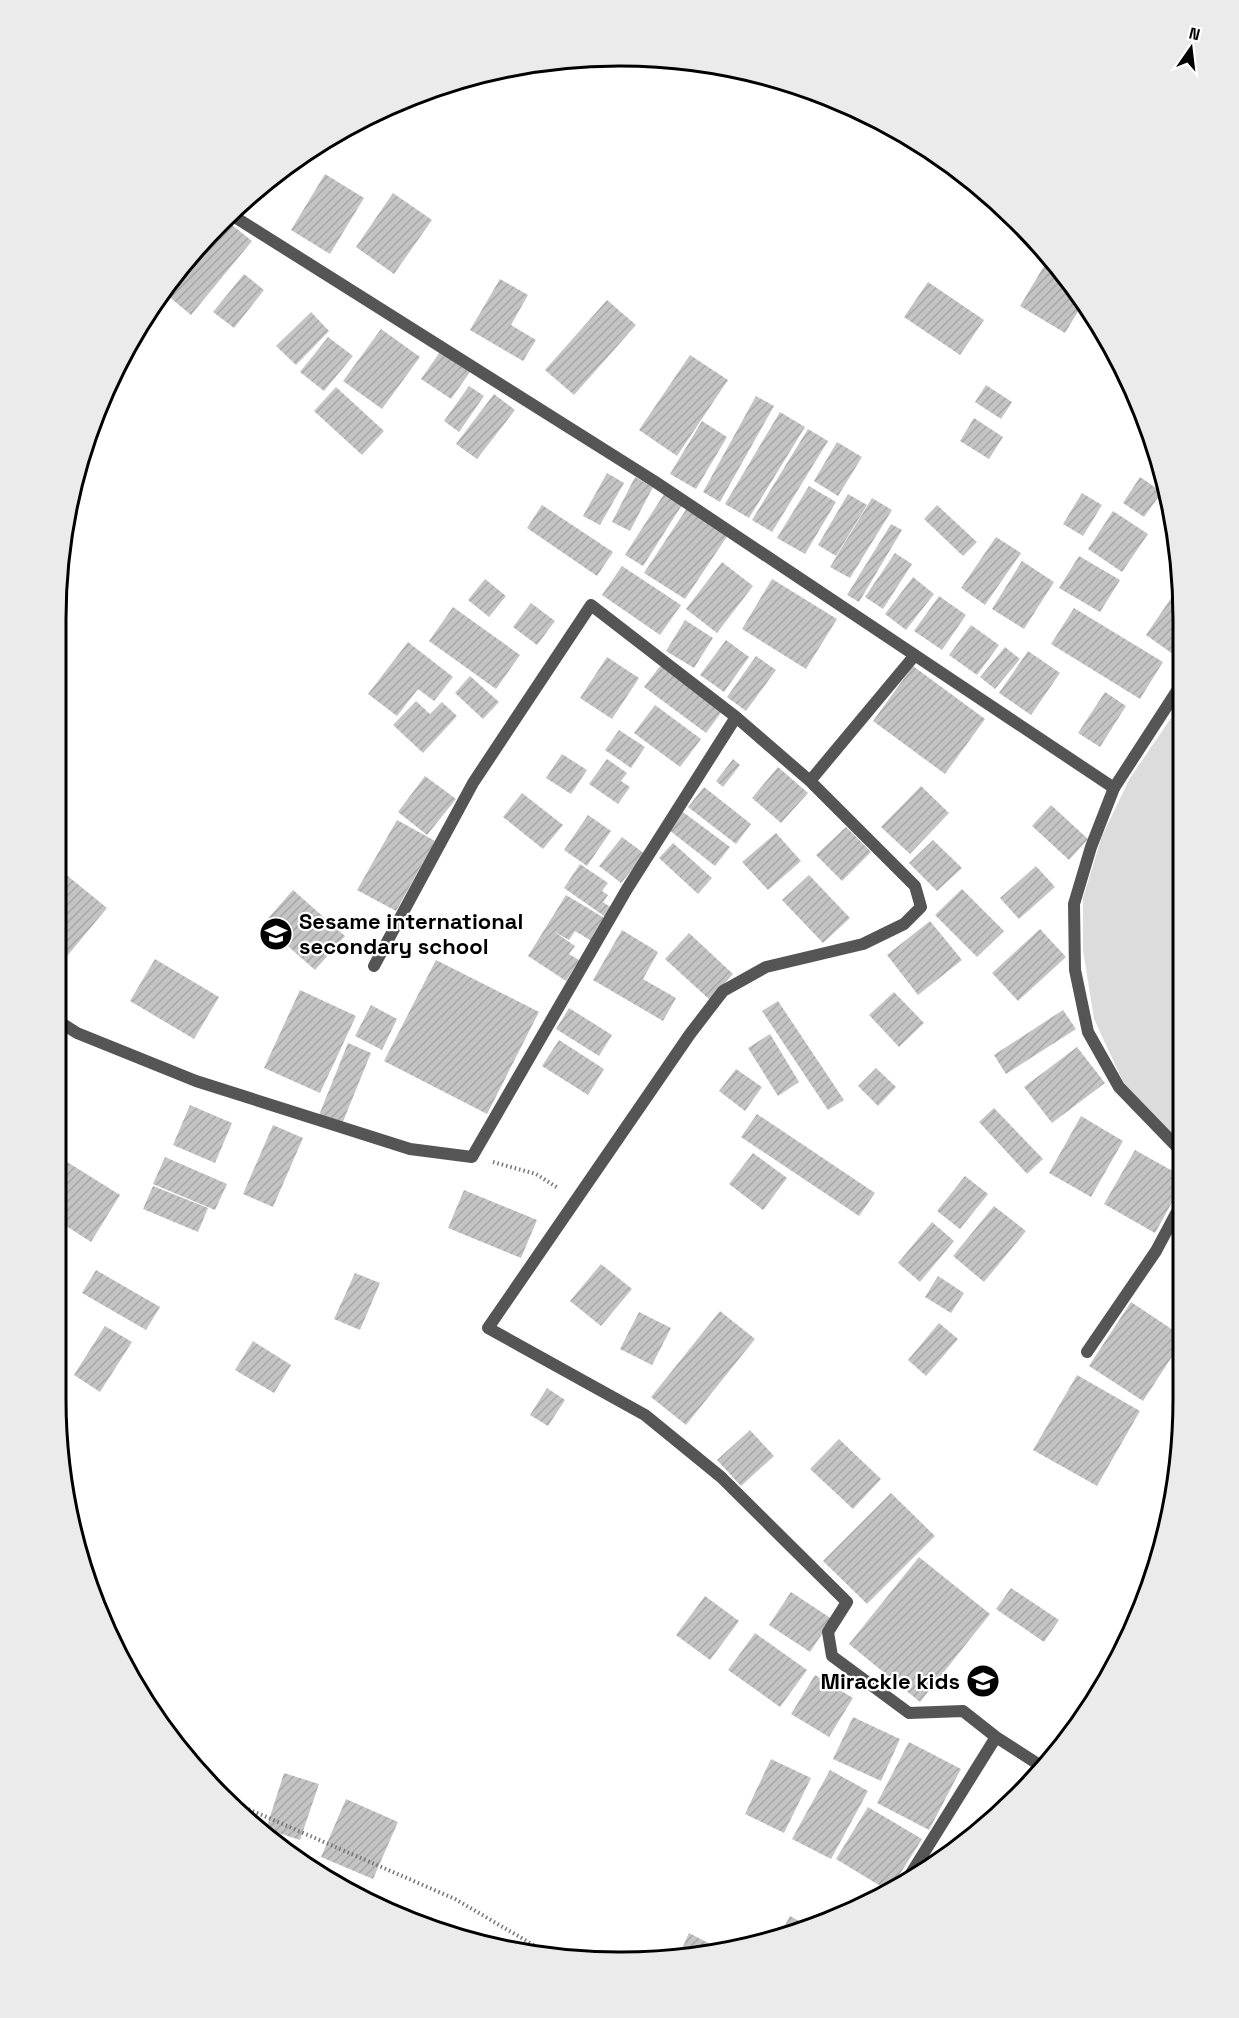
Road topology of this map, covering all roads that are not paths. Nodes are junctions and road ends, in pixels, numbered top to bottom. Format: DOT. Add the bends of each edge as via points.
graph roads {
  1 [pos="238,219"];
  2 [pos="915,655"];
  3 [pos="1173,697"];
  4 [pos="736,717"];
  5 [pos="810,781"];
  6 [pos="1114,788"];
  7 [pos="374,966"];
  8 [pos="66,1026"];
  9 [pos="1173,1143"];
  10 [pos="1173,1219"];
  11 [pos="1088,1352"];
  12 [pos="996,1737"];
  13 [pos="1036,1763"];
  14 [pos="916,1866"];
  1 -- 2 [label="street" via="654,481"];
  2 -- 5 [label="street"];
  2 -- 6 [label="street"];
  3 -- 6 [label="street"];
  4 -- 5 [label="street"];
  4 -- 7 [label="street" via="591,605 473,783"];
  4 -- 8 [label="street" via="627,889 472,1157 410,1149 196,1081"];
  5 -- 12 [label="street" via="915,886 921,907 904,924 863,944 766,967 723,991 488,1328 645,1414 721,1477 847,1602 828,1632 832,1656 909,1713 963,1711"];
  6 -- 9 [label="street" via="1074,904 1075,970 1088,1032 1119,1087"];
  10 -- 11 [label="street"];
  12 -- 13 [label="street"];
  12 -- 14 [label="street"];
}
